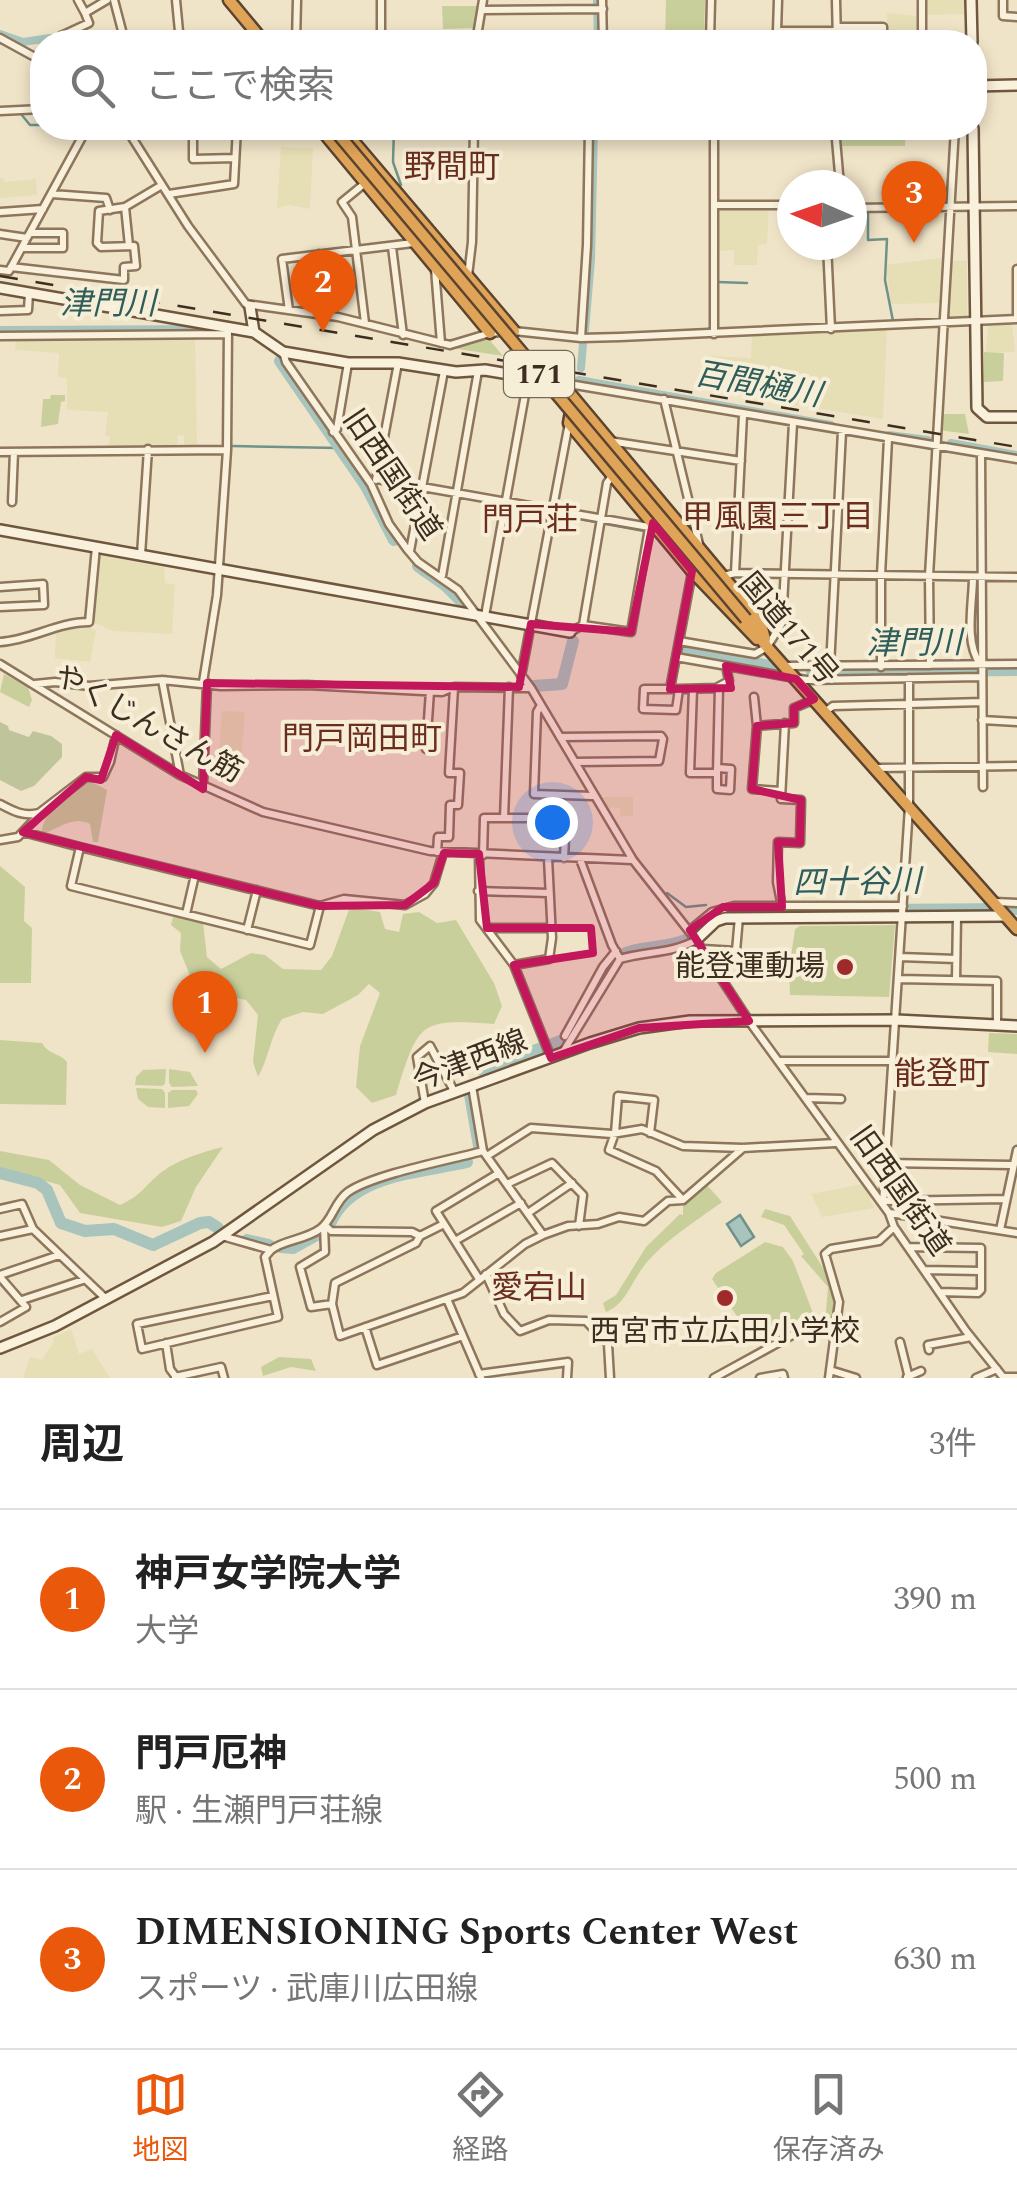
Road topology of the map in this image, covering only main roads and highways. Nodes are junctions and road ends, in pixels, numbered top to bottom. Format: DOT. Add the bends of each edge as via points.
graph roads {
  1 [pos="229,0"];
  2 [pos="254,30"];
  3 [pos="329,140"];
  4 [pos="342,140"];
  5 [pos="352,140"];
  6 [pos="514,331"];
  7 [pos="490,333"];
  8 [pos="562,383"];
  9 [pos="575,416"];
  10 [pos="767,647"];
  11 [pos="1003,910"];
  12 [pos="1017,929"];
  1 -- 2 [label="highway"];
  3 -- 7 [label="highway, 171"];
  4 -- 10 [label="highway, 国道171号 / 171, bridge"];
  5 -- 6 [label="highway, 171"];
  8 -- 9 [label="highway, 171"];
  9 -- 10 [label="highway, 171" via="592,450 651,526"];
  9 -- 10 [label="highway, 171" via="607,440 701,554 729,575 760,621"];
  10 -- 11 [label="highway, 国道171号 / 171"];
  11 -- 12 [label="highway, 国道171号 / 171"];
}
